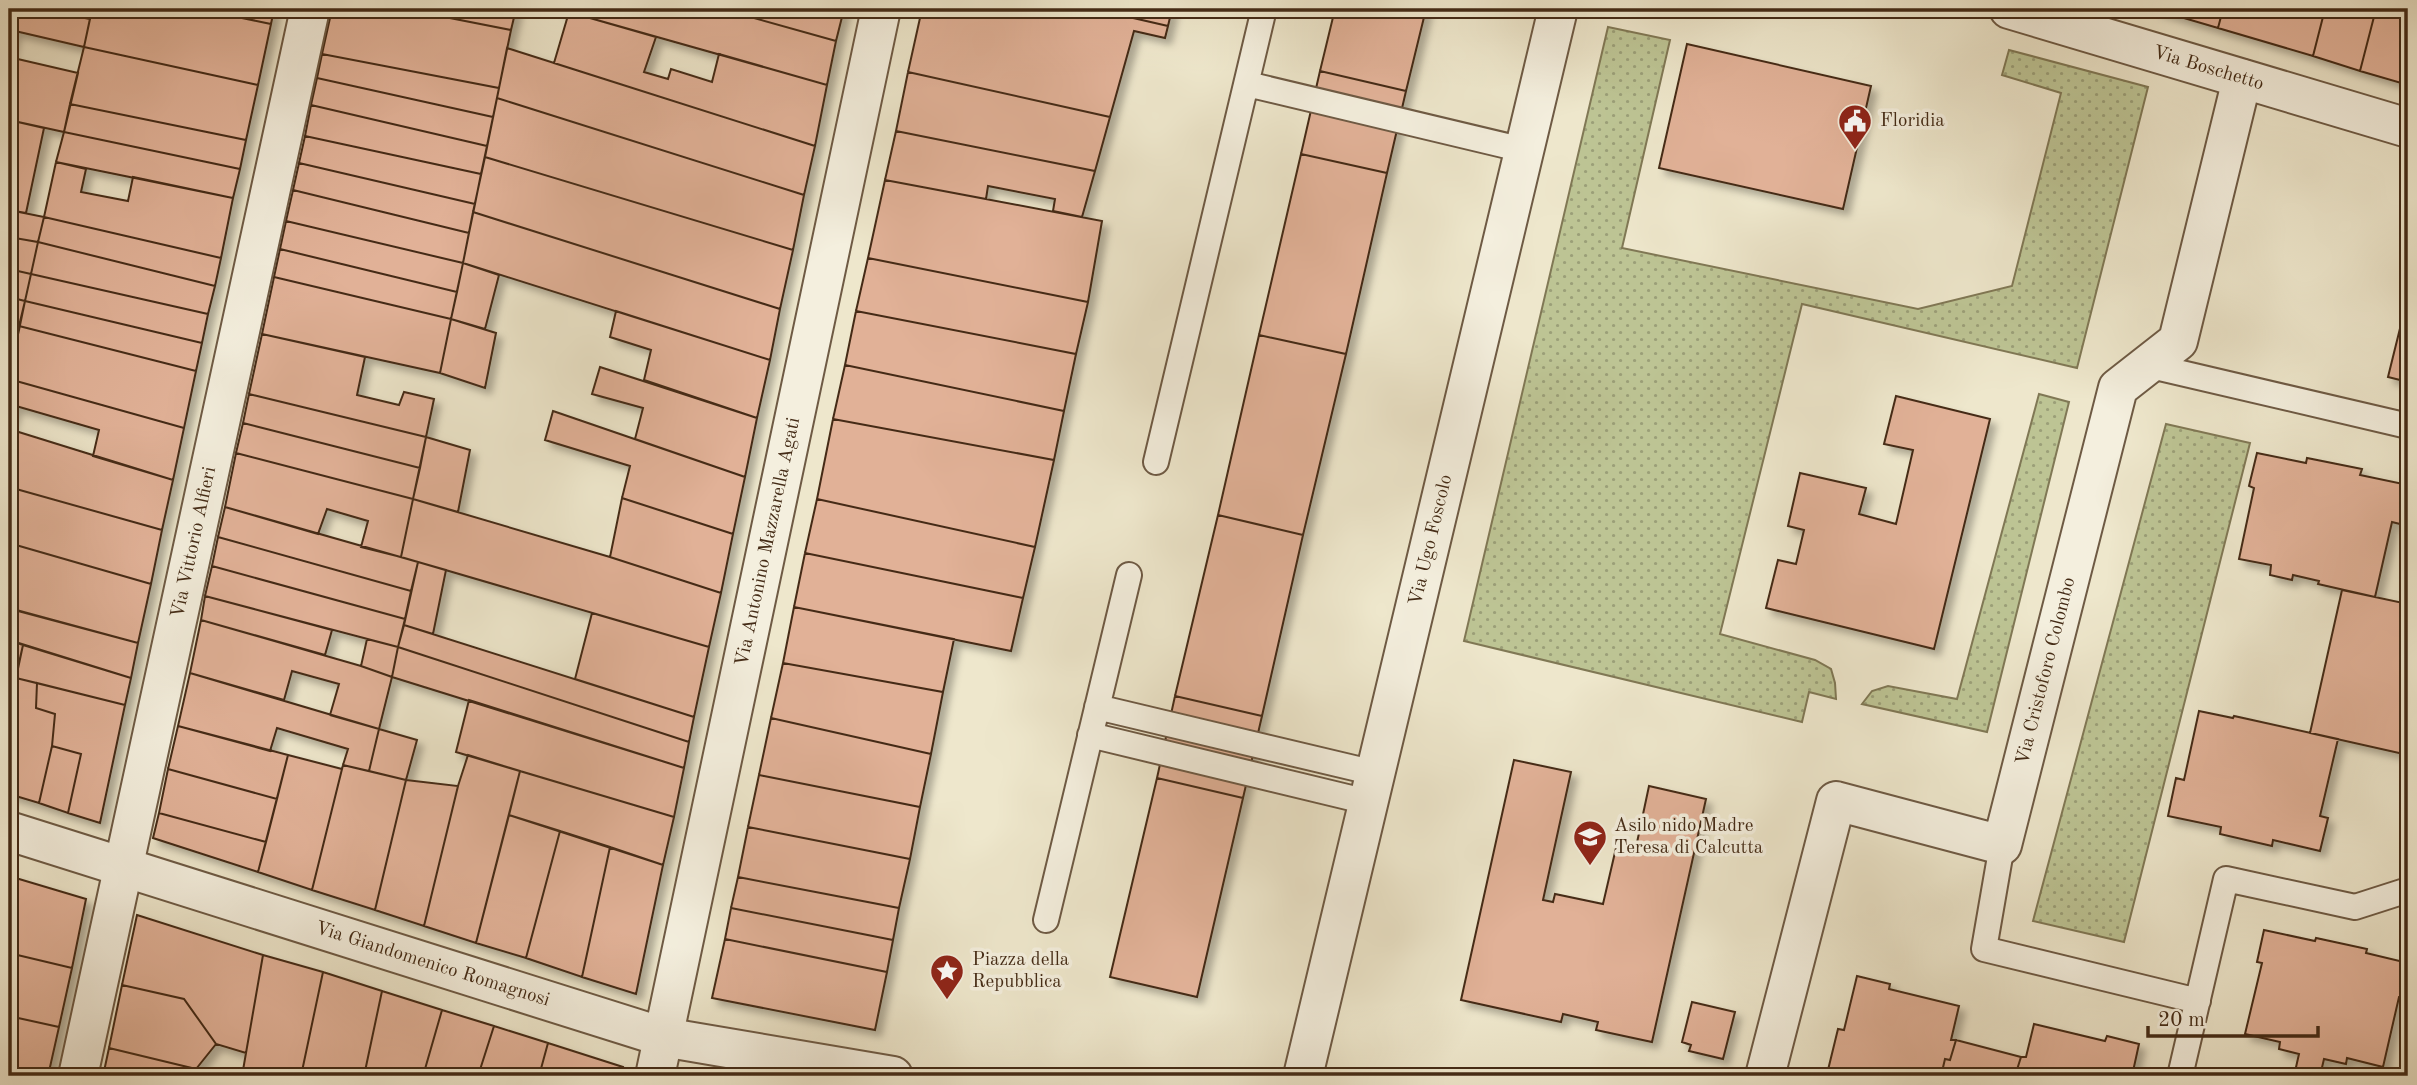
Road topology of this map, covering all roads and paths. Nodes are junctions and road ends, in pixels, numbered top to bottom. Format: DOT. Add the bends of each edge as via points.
graph roads {
  1 [pos="310,9"];
  2 [pos="881,9"];
  3 [pos="1264,9"];
  4 [pos="1558,9"];
  5 [pos="2009,9"];
  6 [pos="2242,79"];
  7 [pos="1247,84"];
  8 [pos="2408,128"];
  9 [pos="1524,150"];
  10 [pos="2147,365"];
  11 [pos="2408,426"];
  12 [pos="1156,461"];
  13 [pos="1129,575"];
  14 [pos="1097,707"];
  15 [pos="1090,735"];
  16 [pos="1372,787"];
  17 [pos="9,831"];
  18 [pos="2003,845"];
  19 [pos="122,868"];
  20 [pos="2408,890"];
  21 [pos="1046,920"];
  22 [pos="2198,1001"];
  23 [pos="663,1037"];
  24 [pos="1304,1073"];
  25 [pos="883,1075"];
  26 [pos="78,1076"];
  27 [pos="655,1076"];
  28 [pos="1765,1076"];
  29 [pos="2180,1076"];
  1 -- 19 [label="street, Via Vittorio Alfieri"];
  2 -- 23 [label="street, Via Antonino Mazzarella Agati"];
  3 -- 7 [label="lane"];
  4 -- 9 [label="street, Via Ugo Foscolo"];
  5 -- 6 [label="street, Via Boschetto"];
  6 -- 8 [label="street, Via Boschetto"];
  6 -- 10 [label="street, Via Cristoforo Colombo" via="2178,341"];
  7 -- 9 [label="lane"];
  7 -- 12 [label="lane"];
  9 -- 16 [label="street, Via Ugo Foscolo"];
  10 -- 11 [label="lane"];
  10 -- 18 [label="street, Via Cristoforo Colombo" via="2118,388"];
  13 -- 14 [label="lane"];
  14 -- 15 [label="lane"];
  14 -- 16 [label="lane"];
  15 -- 16 [label="lane"];
  15 -- 21 [label="lane"];
  16 -- 24 [label="street, Via Ugo Foscolo"];
  17 -- 19 [label="street, Via Giandomenico Romagnosi"];
  18 -- 22 [label="lane" via="1983,949"];
  18 -- 28 [label="street" via="1836,801"];
  19 -- 23 [label="street, Via Giandomenico Romagnosi"];
  19 -- 26 [label="street, Via Vittorio Alfieri"];
  20 -- 22 [label="lane" via="2355,907 2226,879"];
  22 -- 29 [label="lane"];
  23 -- 25 [label="street, Via Giandomenico Romagnosi"];
  23 -- 27 [label="street, Via Antonino Mazzarella Agati"];
}
